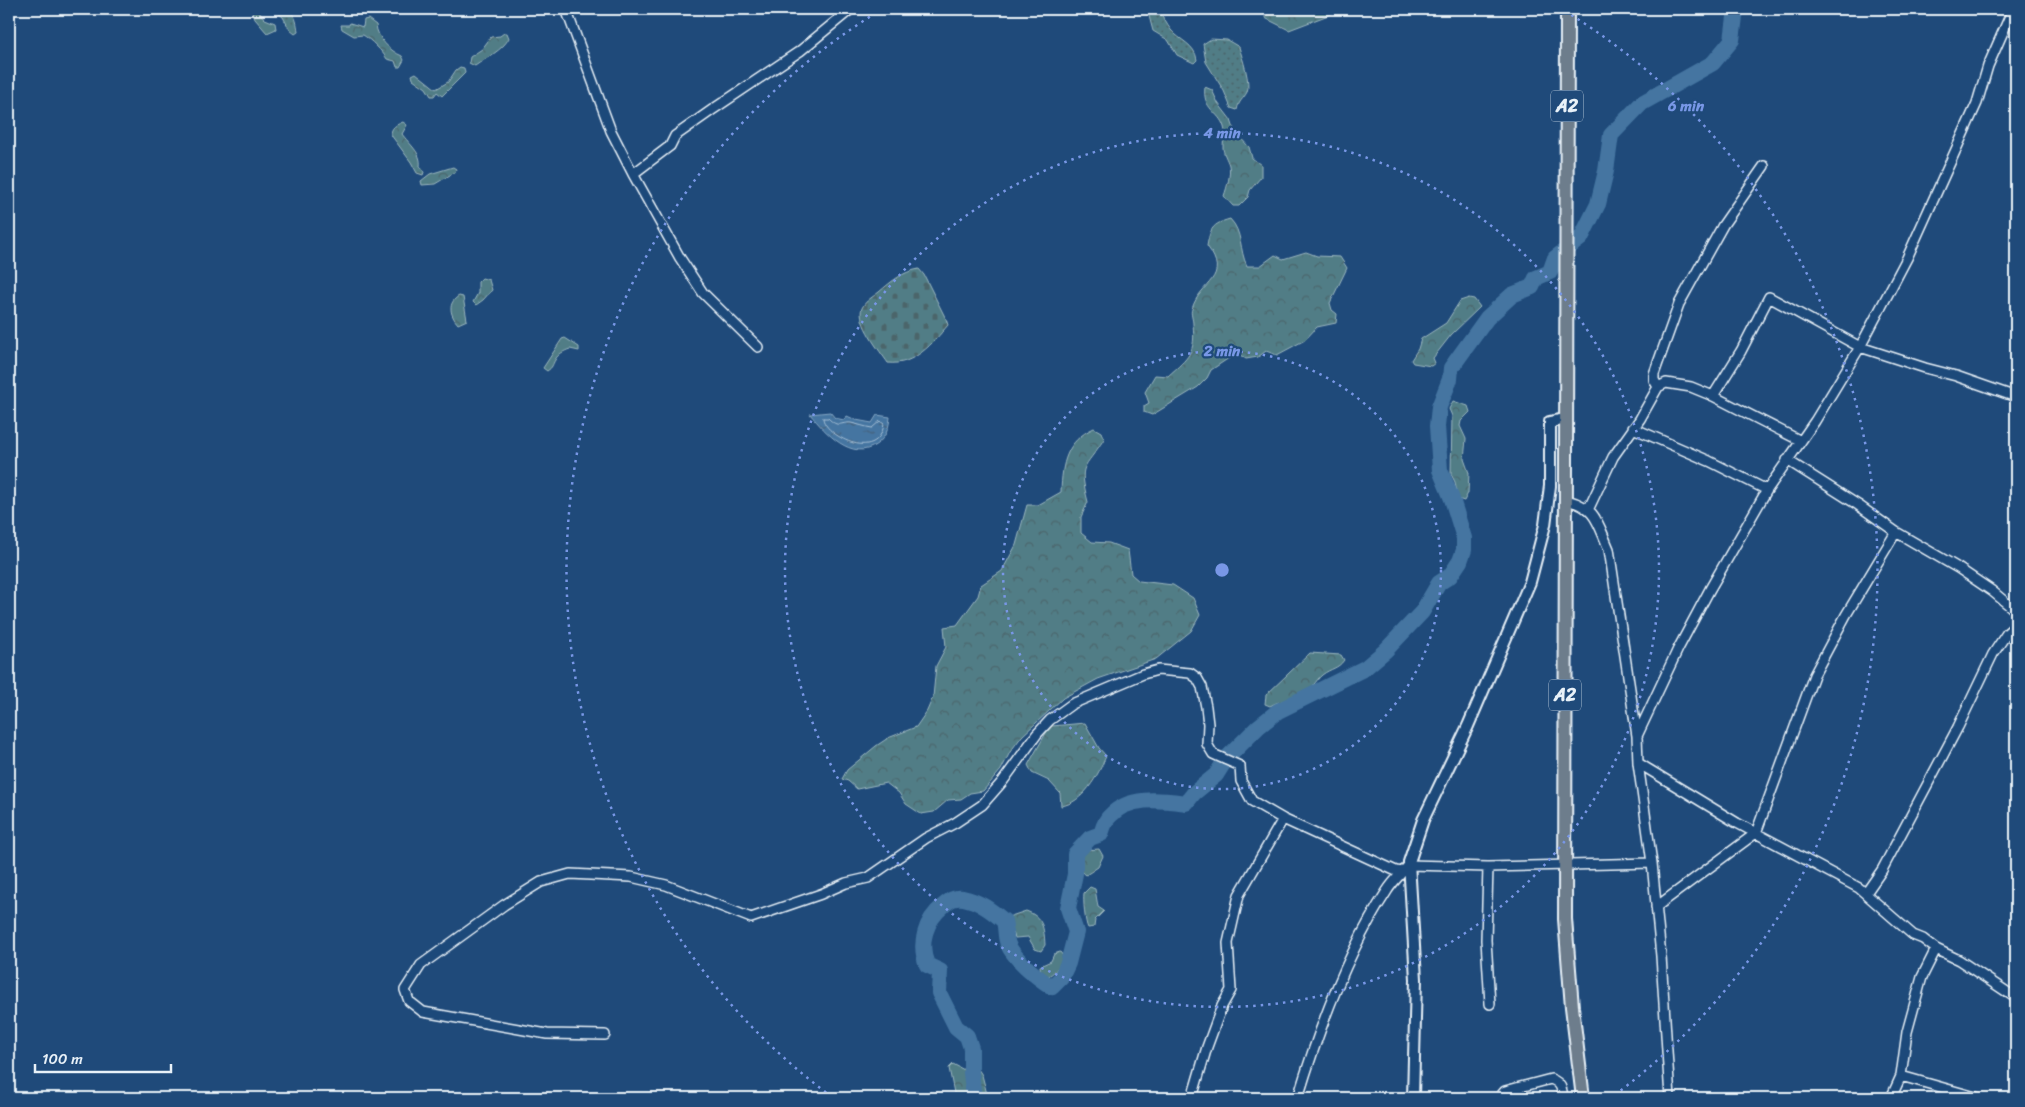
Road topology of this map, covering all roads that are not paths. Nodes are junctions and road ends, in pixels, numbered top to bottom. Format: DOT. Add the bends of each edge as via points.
graph roads {
  1 [pos="566,9"];
  2 [pos="851,9"];
  3 [pos="1567,9"];
  4 [pos="2013,9"];
  5 [pos="1764,166"];
  6 [pos="633,174"];
  7 [pos="758,347"];
  8 [pos="1860,347"];
  9 [pos="1658,387"];
  10 [pos="1713,396"];
  11 [pos="2016,397"];
  12 [pos="1566,419"];
  13 [pos="1633,428"];
  14 [pos="1801,440"];
  15 [pos="1787,460"];
  16 [pos="1767,490"];
  17 [pos="1567,500"];
  18 [pos="1589,508"];
  19 [pos="1896,532"];
  20 [pos="2016,611"];
  21 [pos="2016,625"];
  22 [pos="1637,736"];
  23 [pos="1638,763"];
  24 [pos="1283,819"];
  25 [pos="1756,833"];
  26 [pos="1652,863"];
  27 [pos="1566,865"];
  28 [pos="1488,867"];
  29 [pos="1406,868"];
  30 [pos="1866,893"];
  31 [pos="1656,908"];
  32 [pos="1936,949"];
  33 [pos="2016,998"];
  34 [pos="1490,1004"];
  35 [pos="605,1035"];
  36 [pos="1901,1076"];
  37 [pos="1192,1098"];
  38 [pos="1298,1098"];
  39 [pos="1413,1098"];
  40 [pos="1499,1098"];
  41 [pos="1563,1098"];
  42 [pos="1583,1098"];
  43 [pos="1670,1098"];
  44 [pos="1859,1098"];
  45 [pos="1870,1098"];
  46 [pos="1891,1098"];
  47 [pos="1979,1098"];
  1 -- 6 [label="street" via="611,132"];
  2 -- 6 [label="street" via="800,51 675,136 670,146"];
  3 -- 12 [label="main road, A2"];
  4 -- 8 [label="street" via="1988,66 1977,103 1921,232"];
  5 -- 9 [label="street" via="1723,225 1679,304 1654,374"];
  6 -- 7 [label="street" via="703,292"];
  8 -- 10 [label="street" via="1769,297"];
  8 -- 11 [label="street"];
  8 -- 14 [label="street"];
  9 -- 10 [label="street" via="1674,383"];
  9 -- 13 [label="street"];
  10 -- 14 [label="street"];
  12 -- 17 [label="main road, A2"];
  12 -- 29 [label="street" via="1550,422 1550,486 1545,525 1530,582 1423,820"];
  13 -- 16 [label="street"];
  13 -- 18 [label="street" via="1612,457"];
  14 -- 15 [label="street"];
  15 -- 16 [label="street"];
  15 -- 19 [label="street"];
  16 -- 22 [label="street" via="1678,649"];
  17 -- 18 [label="street"];
  17 -- 27 [label="main road, A2"];
  18 -- 22 [label="street" via="1609,549"];
  19 -- 20 [label="street" via="1958,568"];
  19 -- 25 [label="street" via="1814,675"];
  21 -- 30 [label="street" via="1994,654 1882,870"];
  22 -- 23 [label="street"];
  23 -- 25 [label="street"];
  23 -- 26 [label="street"];
  24 -- 29 [label="street" via="1396,871"];
  24 -- 35 [label="street" via="1252,801 1241,781 1240,766 1213,754 1207,744 1206,707 1197,678 1190,673 1158,670 1072,704 1037,734 982,805 868,878 751,918 666,885 631,876 570,874 541,882 504,905 421,965 405,990 409,1001 423,1012 547,1034"];
  24 -- 37 [label="street" via="1240,894 1228,943 1231,990 1207,1047"];
  25 -- 30 [label="street"];
  25 -- 31 [label="street"];
  26 -- 27 [label="street"];
  26 -- 31 [label="street"];
  27 -- 28 [label="street"];
  27 -- 42 [label="main road, A2" via="1565,919"];
  28 -- 29 [label="street"];
  28 -- 34 [label="street" via="1486,940"];
  29 -- 38 [label="street" via="1387,891 1350,960 1320,1030"];
  29 -- 39 [label="street" via="1416,979"];
  30 -- 32 [label="street" via="1913,935"];
  31 -- 43 [label="street"];
  32 -- 33 [label="street" via="1959,960"];
  32 -- 36 [label="street" via="1917,995 1907,1032"];
  36 -- 46 [label="street"];
  36 -- 47 [label="street"];
  40 -- 41 [label="street" via="1505,1091 1551,1079 1561,1085"];
  44 -- 45 [label="street"];
}
